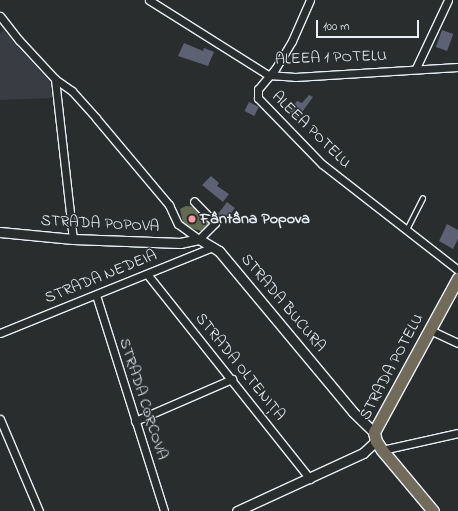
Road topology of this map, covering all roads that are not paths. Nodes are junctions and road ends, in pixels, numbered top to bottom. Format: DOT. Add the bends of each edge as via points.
graph roads {
  1 [pos="149,0"];
  2 [pos="310,0"];
  3 [pos="448,0"];
  4 [pos="0,16"];
  5 [pos="458,67"];
  6 [pos="416,68"];
  7 [pos="268,75"];
  8 [pos="55,79"];
  9 [pos="423,199"];
  10 [pos="194,201"];
  11 [pos="407,230"];
  12 [pos="0,232"];
  13 [pos="73,239"];
  14 [pos="199,239"];
  15 [pos="213,248"];
  16 [pos="458,270"];
  17 [pos="147,274"];
  18 [pos="458,278"];
  19 [pos="96,295"];
  20 [pos="430,330"];
  21 [pos="0,333"];
  22 [pos="458,343"];
  23 [pos="232,379"];
  24 [pos="0,419"];
  25 [pos="135,420"];
  26 [pos="458,433"];
  27 [pos="377,441"];
  28 [pos="310,479"];
  29 [pos="39,511"];
  30 [pos="164,511"];
  31 [pos="237,511"];
  32 [pos="433,511"];
  1 -- 7 [label="street, ALEEA POTELU"];
  2 -- 7 [label="street, ALEEA 1 POTELU" via="292,41"];
  3 -- 6 [label="street"];
  4 -- 8 [label="street"];
  5 -- 6 [label="street, ALEEA 1 POTELU"];
  6 -- 7 [label="street, ALEEA 1 POTELU" via="295,77"];
  7 -- 11 [label="street, ALEEA POTELU" via="257,93 279,122 322,164"];
  8 -- 13 [label="street"];
  8 -- 14 [label="street" via="72,91 158,191 169,205 178,224"];
  9 -- 11 [label="lane"];
  10 -- 14 [label="street" via="215,223"];
  11 -- 16 [label="street, ALEEA POTELU"];
  12 -- 13 [label="street, STRADA POPOVA"];
  13 -- 14 [label="street, STRADA POPOVA" via="180,243"];
  14 -- 15 [label="street, STRADA BUCURA"];
  15 -- 17 [label="street, STRADA NEDEIA"];
  15 -- 27 [label="street, STRADA BUCURA" via="219,251"];
  17 -- 19 [label="street, STRADA NEDEIA"];
  17 -- 23 [label="street, STRADA OLTENIȚA"];
  18 -- 20 [label="main road, STRADA POTELU"];
  19 -- 21 [label="street, STRADA NEDEIA"];
  19 -- 25 [label="street, STRADA CORCOVA"];
  20 -- 22 [label="street"];
  20 -- 27 [label="main road, STRADA POTELU"];
  23 -- 25 [label="street"];
  23 -- 28 [label="street, STRADA OLTENIȚA"];
  24 -- 29 [label="street"];
  25 -- 30 [label="street, STRADA CORCOVA"];
  26 -- 27 [label="street"];
  27 -- 28 [label="street, STRADA POTELU" via="363,453"];
  27 -- 32 [label="main road, STRADA BUCURA"];
  28 -- 31 [label="street, STRADA POTELU"];
}
